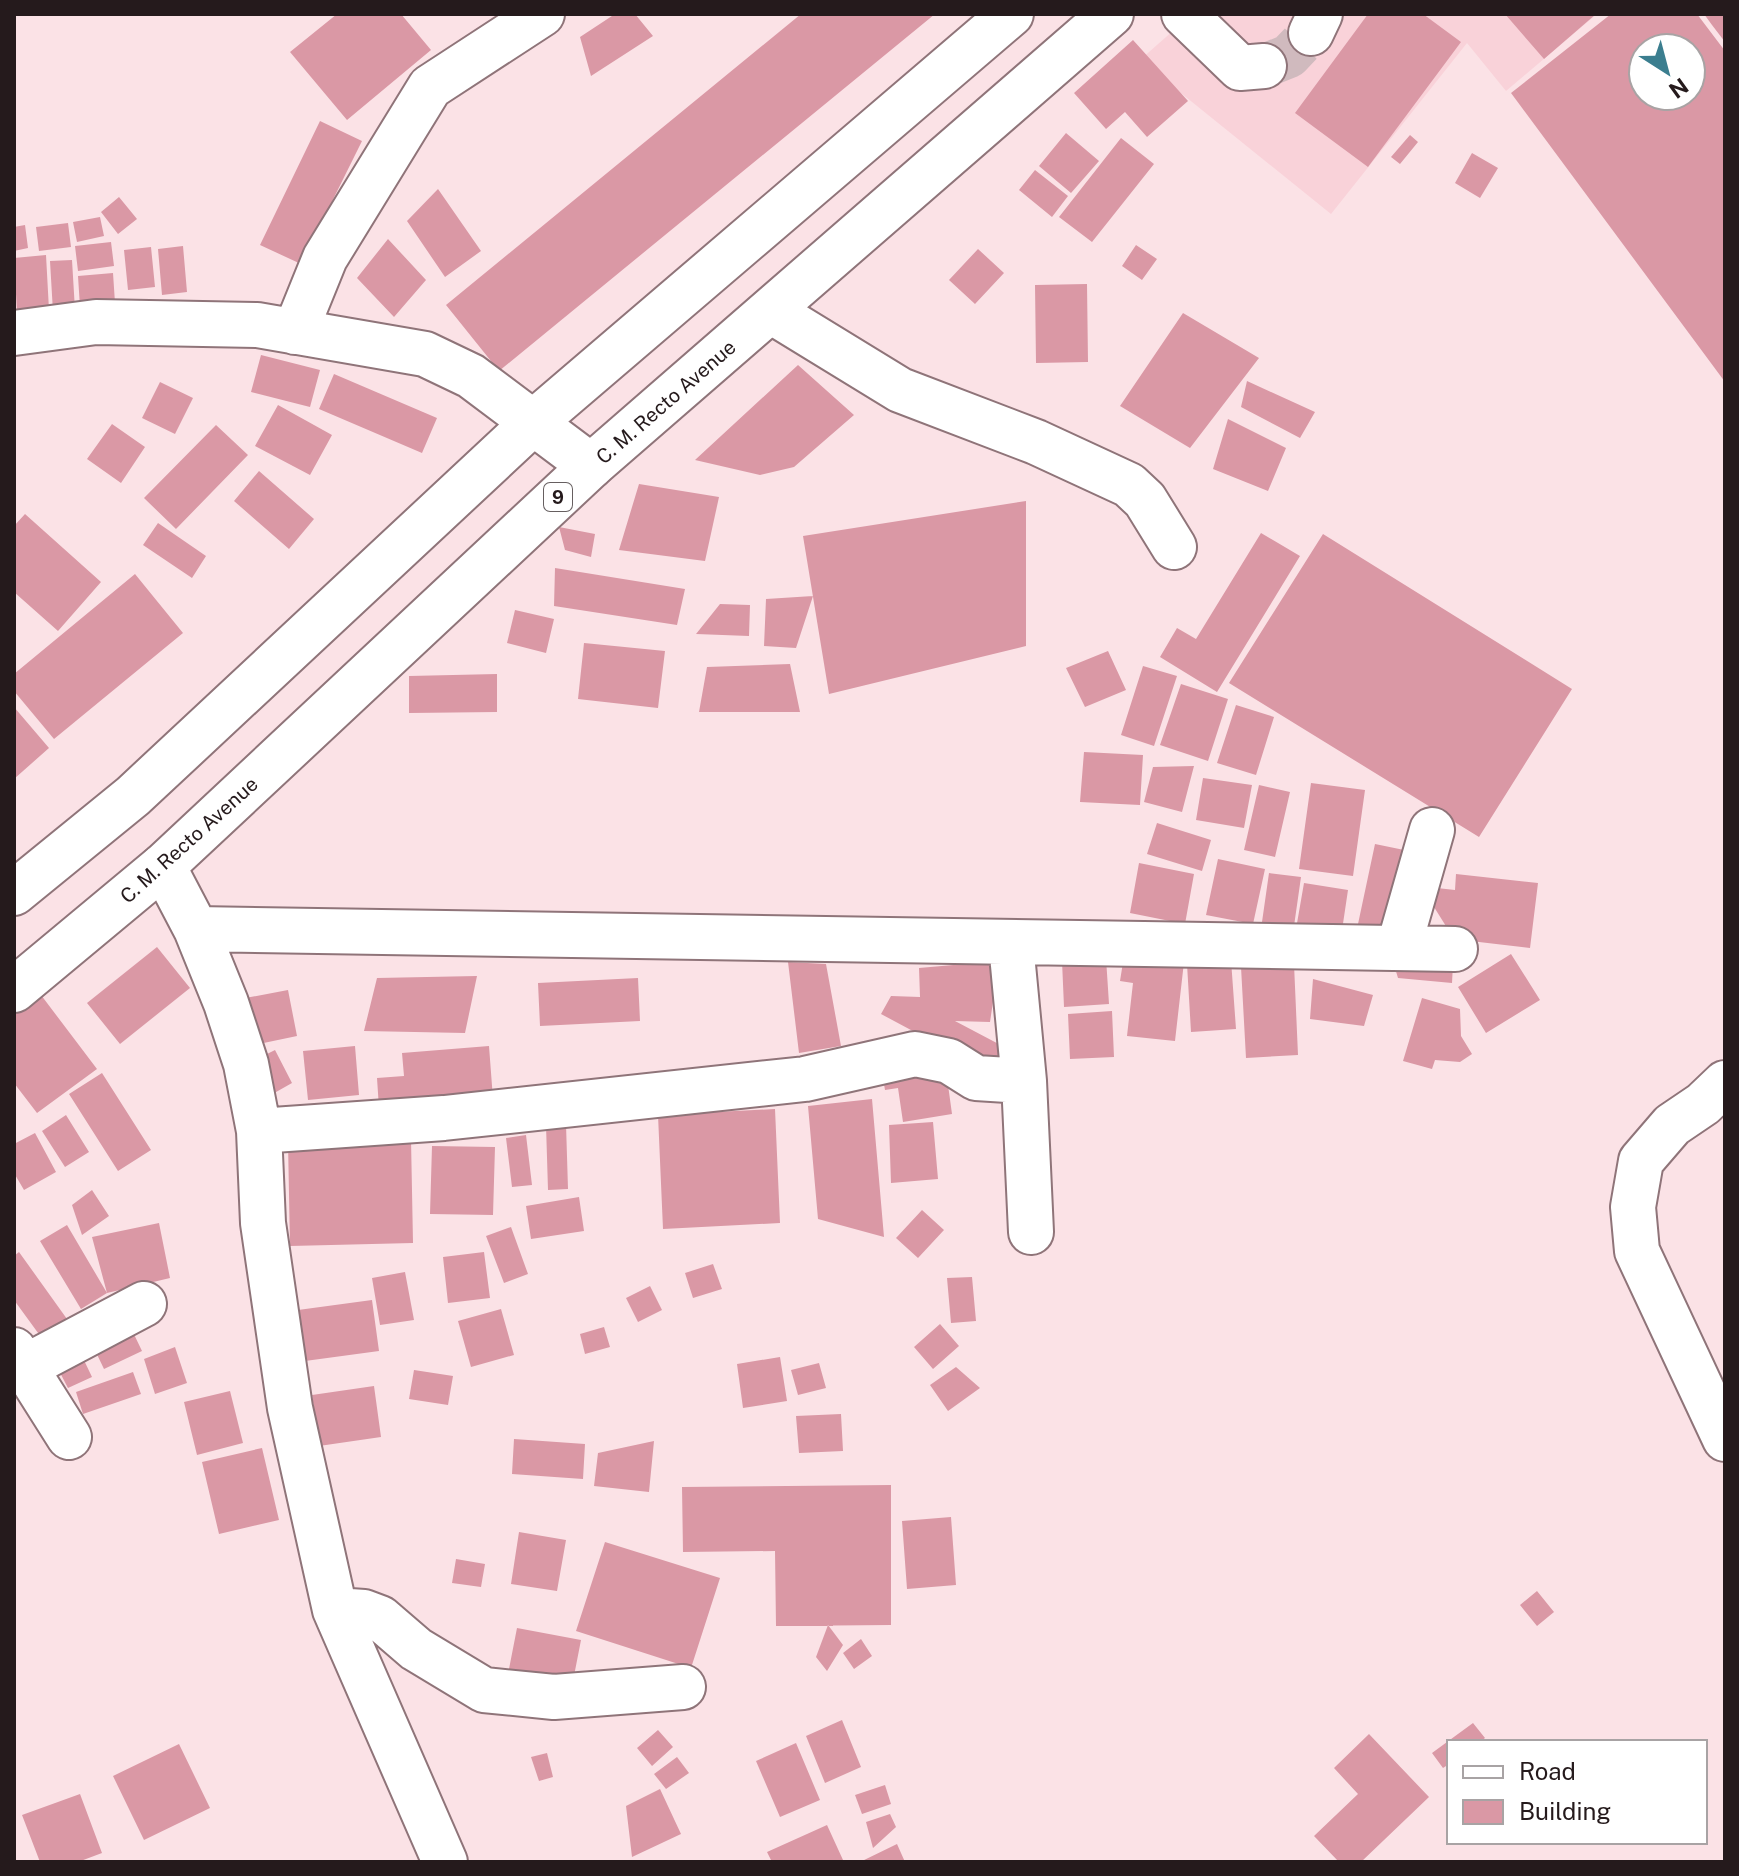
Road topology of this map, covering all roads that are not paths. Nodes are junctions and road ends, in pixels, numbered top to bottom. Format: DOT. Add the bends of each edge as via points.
graph roads {
  1 [pos="542,14"];
  2 [pos="1011,14"];
  3 [pos="1111,14"];
  4 [pos="1184,14"];
  5 [pos="1264,66"];
  6 [pos="771,311"];
  7 [pos="295,332"];
  8 [pos="14,333"];
  9 [pos="534,422"];
  10 [pos="591,466"];
  11 [pos="1174,547"];
  12 [pos="1432,830"];
  13 [pos="163,866"];
  14 [pos="14,893"];
  15 [pos="196,929"];
  16 [pos="1011,944"];
  17 [pos="1399,946"];
  18 [pos="1455,949"];
  19 [pos="14,990"];
  20 [pos="1024,1081"];
  21 [pos="1725,1083"];
  22 [pos="259,1131"];
  23 [pos="1031,1232"];
  24 [pos="144,1304"];
  25 [pos="20,1359"];
  26 [pos="69,1437"];
  27 [pos="1725,1439"];
  28 [pos="335,1610"];
  29 [pos="683,1687"];
  30 [pos="445,1862"];
  1 -- 7 [label="main road" via="430,87 332,246"];
  2 -- 9 [label="main road"];
  3 -- 6 [label="main road, C. M. Recto Avenue / 9"];
  4 -- 5 [label="main road" via="1240,68"];
  6 -- 10 [label="main road, C. M. Recto Avenue / 9"];
  6 -- 11 [label="main road" via="900,390 1036,442 1129,485 1145,500"];
  7 -- 8 [label="main road" via="257,325 109,322"];
  7 -- 9 [label="main road" via="439,359"];
  9 -- 10 [label="main road"];
  9 -- 14 [label="main road" via="133,796"];
  10 -- 13 [label="main road, C. M. Recto Avenue / 9"];
  12 -- 17 [label="main road"];
  13 -- 15 [label="main road"];
  13 -- 19 [label="main road, C. M. Recto Avenue / 9"];
  15 -- 16 [label="main road"];
  15 -- 22 [label="main road" via="246,1064"];
  16 -- 17 [label="main road"];
  16 -- 20 [label="main road"];
  17 -- 18 [label="main road"];
  20 -- 22 [label="main road" via="976,1078 949,1061 915,1054 805,1079 444,1118"];
  20 -- 23 [label="main road"];
  21 -- 27 [label="main road" via="1672,1125 1641,1161 1633,1207 1637,1251"];
  22 -- 28 [label="main road" via="263,1223 290,1408"];
  24 -- 25 [label="main road"];
  25 -- 26 [label="main road"];
  28 -- 29 [label="main road" via="380,1618 416,1649 484,1690 554,1697"];
  28 -- 30 [label="main road"];
}
